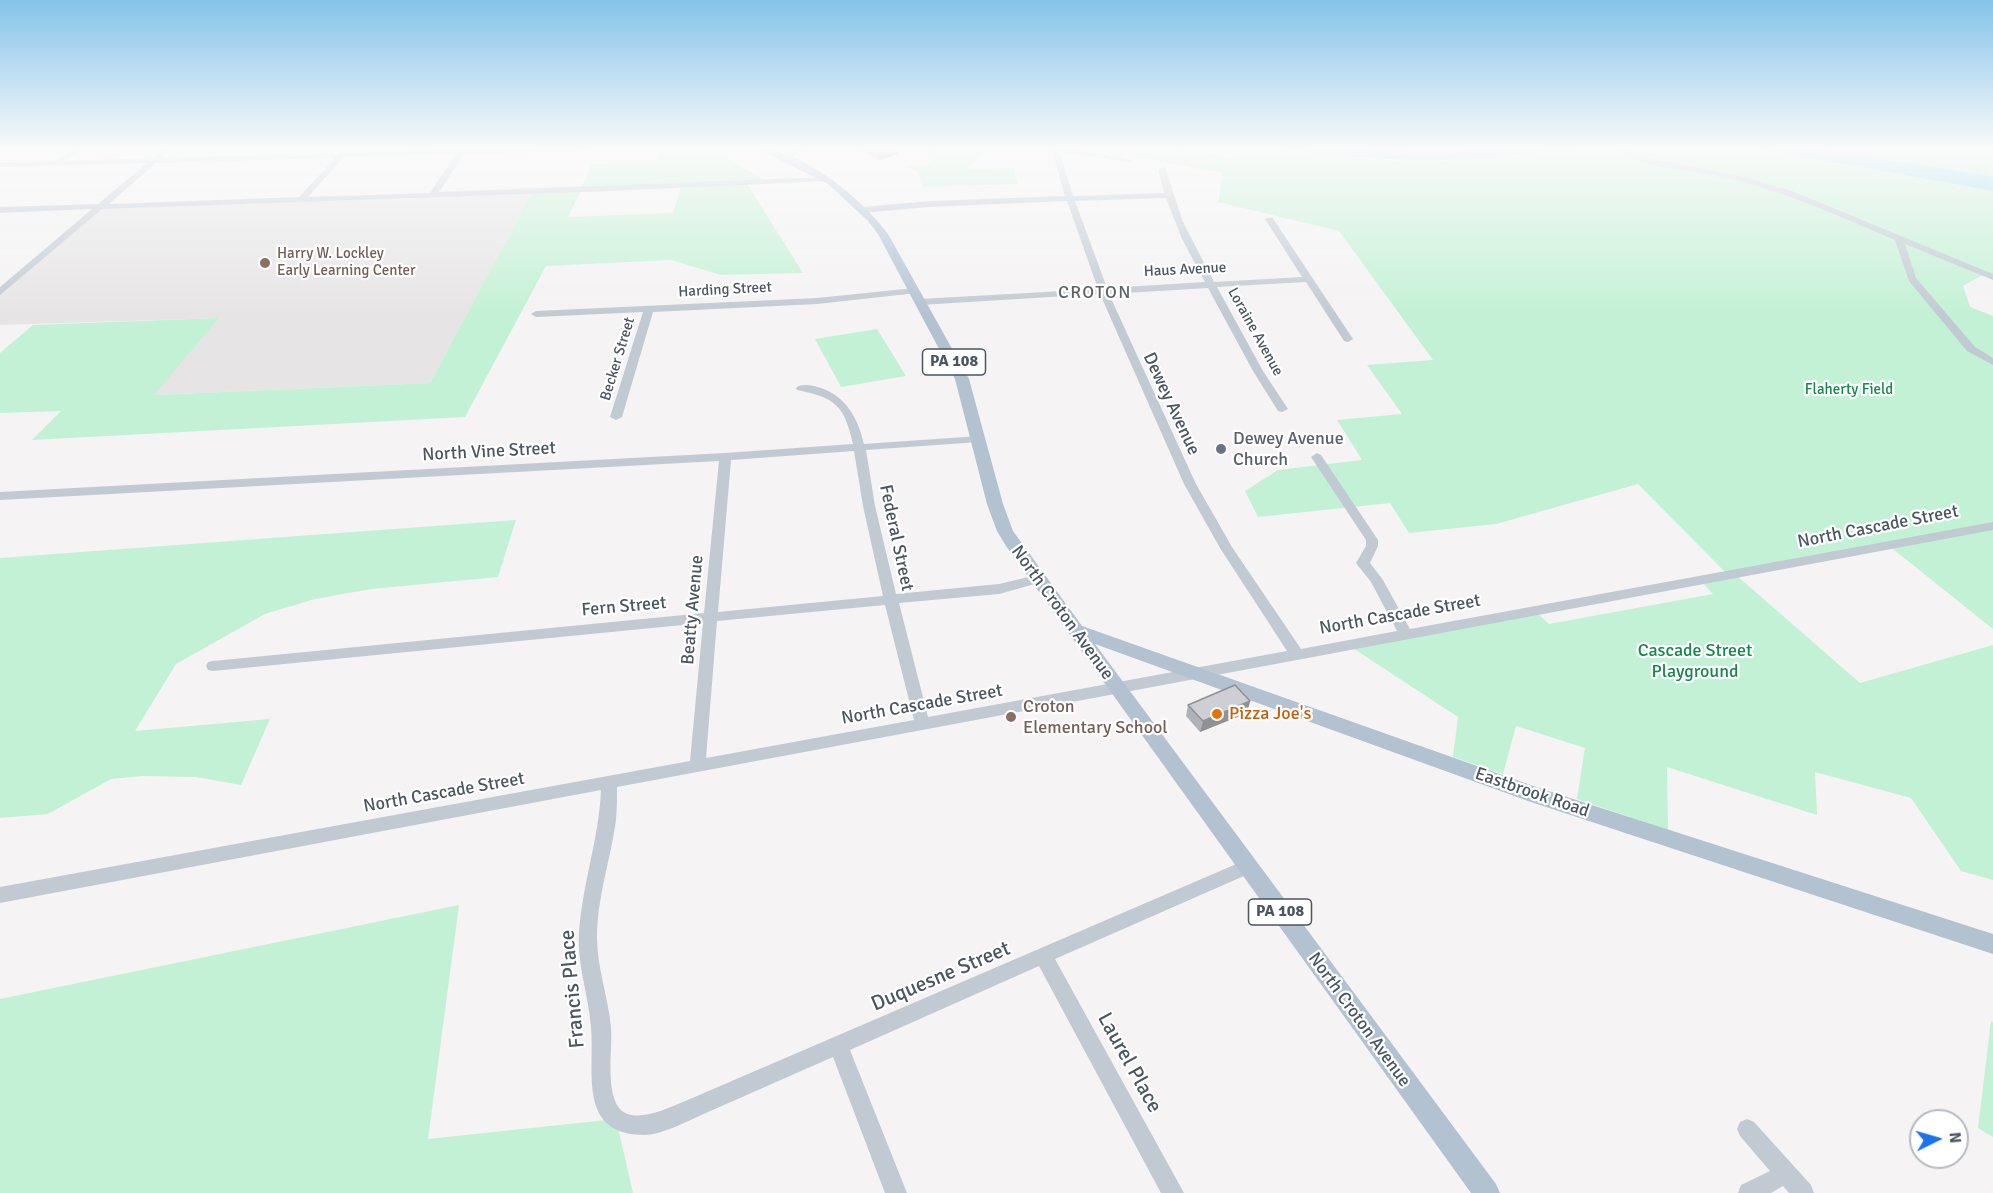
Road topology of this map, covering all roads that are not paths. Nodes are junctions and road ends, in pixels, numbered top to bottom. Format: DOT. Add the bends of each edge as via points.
graph roads {
  1 [pos="105,204"];
  2 [pos="196,204"];
  3 [pos="855,204"];
  4 [pos="938,204"];
  5 [pos="1071,204"];
  6 [pos="1172,204"];
  7 [pos="1811,204"];
  8 [pos="101,207"];
  9 [pos="0,210"];
  10 [pos="862,210"];
  11 [pos="1269,219"];
  12 [pos="1899,239"];
  13 [pos="1993,277"];
  14 [pos="1308,279"];
  15 [pos="1210,284"];
  16 [pos="1103,290"];
  17 [pos="0,292"];
  18 [pos="917,296"];
  19 [pos="649,309"];
  20 [pos="536,314"];
  21 [pos="1348,339"];
  22 [pos="1993,362"];
  23 [pos="801,388"];
  24 [pos="1282,409"];
  25 [pos="616,417"];
  26 [pos="979,439"];
  27 [pos="860,449"];
  28 [pos="1317,457"];
  29 [pos="725,458"];
  30 [pos="0,496"];
  31 [pos="1993,526"];
  32 [pos="1037,579"];
  33 [pos="891,600"];
  34 [pos="711,618"];
  35 [pos="1074,630"];
  36 [pos="1406,634"];
  37 [pos="1296,653"];
  38 [pos="213,666"];
  39 [pos="1196,673"];
  40 [pos="1118,688"];
  41 [pos="923,725"];
  42 [pos="697,766"];
  43 [pos="609,782"];
  44 [pos="1247,867"];
  45 [pos="0,895"];
  46 [pos="1993,944"];
  47 [pos="1044,957"];
  48 [pos="838,1045"];
  49 [pos="650,1124"];
  50 [pos="1747,1129"];
  51 [pos="1785,1173"];
  52 [pos="896,1193"];
  53 [pos="1173,1193"];
  54 [pos="1487,1193"];
  55 [pos="1749,1193"];
  56 [pos="1803,1193"];
  1 -- 8 [label="street"];
  2 -- 8 [label="street"];
  3 -- 10 [label="main road, North Croton Avenue / PA 108"];
  4 -- 10 [label="street"];
  5 -- 16 [label="street, Dewey Avenue"];
  6 -- 15 [label="street, Loraine Avenue"];
  7 -- 12 [label="street"];
  8 -- 9 [label="street"];
  8 -- 17 [label="street"];
  10 -- 18 [label="main road, North Croton Avenue / PA 108" via="879,228"];
  11 -- 14 [label="street"];
  12 -- 13 [label="street"];
  12 -- 22 [label="street" via="1912,279 1971,349"];
  14 -- 15 [label="street, Haus Avenue"];
  14 -- 21 [label="street"];
  15 -- 16 [label="street, Haus Avenue"];
  15 -- 24 [label="street, Loraine Avenue"];
  16 -- 18 [label="street, Haus Avenue"];
  16 -- 37 [label="street, Dewey Avenue" via="1196,496"];
  18 -- 19 [label="street, Harding Street"];
  18 -- 26 [label="main road, North Croton Avenue / PA 108" via="962,379"];
  19 -- 20 [label="street, Harding Street"];
  19 -- 25 [label="street, Becker Street"];
  23 -- 27 [label="street, Federal Street" via="824,392 842,405"];
  26 -- 27 [label="street, North Vine Street"];
  26 -- 32 [label="main road, North Croton Avenue / PA 108" via="1005,531"];
  27 -- 29 [label="street, North Vine Street"];
  27 -- 33 [label="street, Federal Street" via="868,503"];
  28 -- 36 [label="street" via="1372,540 1363,563"];
  29 -- 30 [label="street, North Vine Street"];
  29 -- 34 [label="street, Beatty Avenue"];
  31 -- 36 [label="street, North Cascade Street"];
  32 -- 33 [label="street, Fern Street" via="999,590"];
  32 -- 35 [label="main road, North Croton Avenue / PA 108"];
  33 -- 34 [label="street, Fern Street"];
  33 -- 41 [label="street, Federal Street"];
  34 -- 38 [label="street, Fern Street"];
  34 -- 42 [label="street, Beatty Avenue"];
  35 -- 39 [label="main road, Eastbrook Road"];
  35 -- 40 [label="main road, North Croton Avenue / PA 108"];
  36 -- 37 [label="street, North Cascade Street"];
  37 -- 39 [label="street, North Cascade Street"];
  39 -- 40 [label="street, North Cascade Street"];
  39 -- 46 [label="main road, Eastbrook Road" via="1535,795"];
  40 -- 41 [label="street, North Cascade Street"];
  40 -- 44 [label="main road, North Croton Avenue / PA 108"];
  41 -- 42 [label="street, North Cascade Street"];
  42 -- 43 [label="street, North Cascade Street"];
  43 -- 45 [label="street, North Cascade Street"];
  43 -- 49 [label="street, Francis Place" via="608,818 588,937 601,1026 602,1098 616,1119"];
  44 -- 47 [label="street, Duquesne Street"];
  44 -- 54 [label="main road, North Croton Avenue / PA 108"];
  47 -- 48 [label="street, Duquesne Street"];
  47 -- 53 [label="street, Laurel Place"];
  48 -- 49 [label="street, Duquesne Street"];
  48 -- 52 [label="street"];
  50 -- 51 [label="street"];
  51 -- 55 [label="street"];
  51 -- 56 [label="street"];
}
